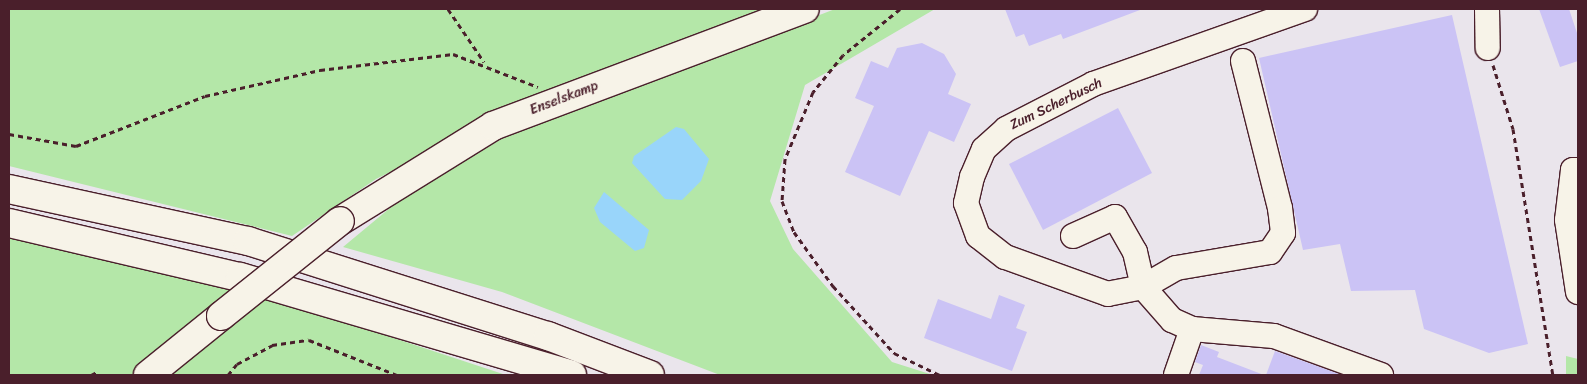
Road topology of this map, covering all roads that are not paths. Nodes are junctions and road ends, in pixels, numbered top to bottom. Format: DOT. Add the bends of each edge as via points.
graph roads {
  1 [pos="805,9"];
  2 [pos="1305,9"];
  3 [pos="1487,9"];
  4 [pos="1488,48"];
  5 [pos="1243,61"];
  6 [pos="1578,170"];
  7 [pos="9,189"];
  8 [pos="9,223"];
  9 [pos="1073,236"];
  10 [pos="1142,288"];
  11 [pos="1578,292"];
  12 [pos="1192,329"];
  13 [pos="148,375"];
  14 [pos="572,375"];
  15 [pos="650,375"];
  16 [pos="1176,375"];
  17 [pos="1381,375"];
  1 -- 13 [label="main road, Enselskamp, bridge" via="493,126 340,221"];
  2 -- 10 [label="street, Zum Scherbusch" via="1093,84 1006,129 984,149 966,204 978,236 1004,257 1108,294"];
  3 -- 4 [label="street"];
  5 -- 10 [label="street" via="1280,208 1283,233 1279,243 1260,256 1176,268"];
  6 -- 11 [label="street" via="1573,170 1567,220"];
  7 -- 15 [label="main road" via="248,241 548,336"];
  8 -- 14 [label="main road" via="240,277"];
  9 -- 10 [label="street" via="1115,217 1135,252"];
  10 -- 12 [label="street" via="1156,307"];
  12 -- 16 [label="street"];
  12 -- 17 [label="street" via="1274,336"];
}
